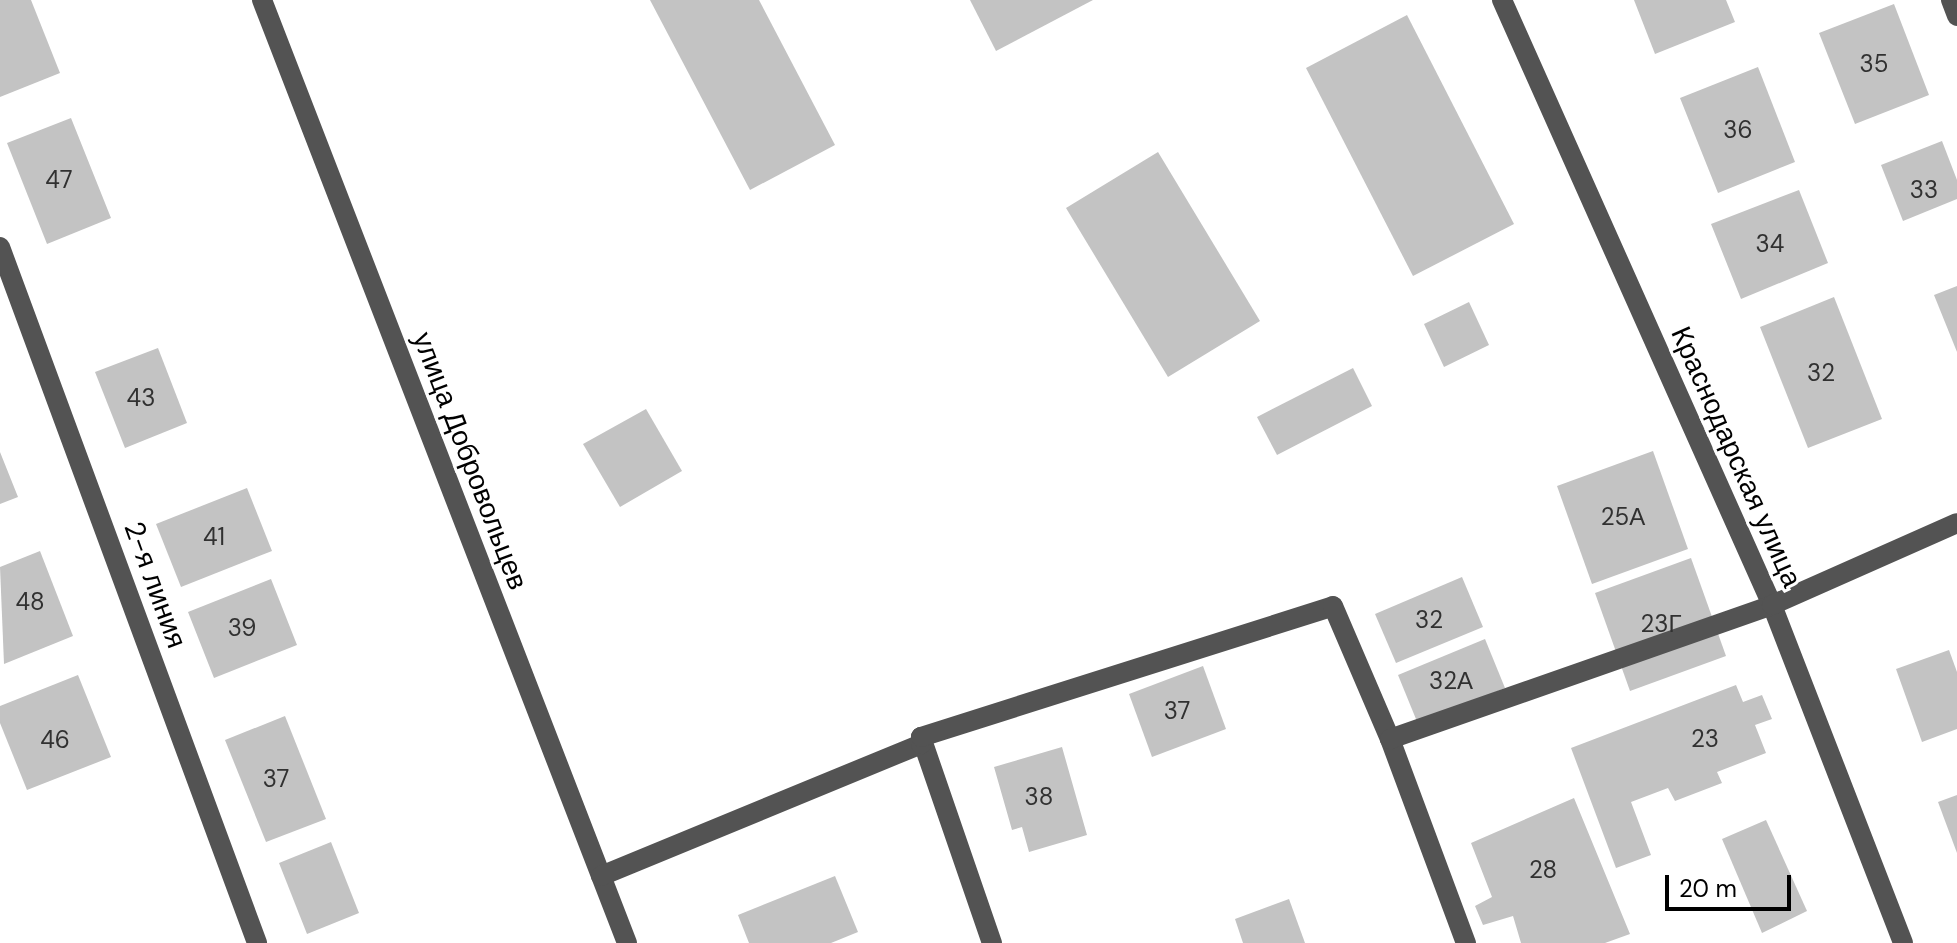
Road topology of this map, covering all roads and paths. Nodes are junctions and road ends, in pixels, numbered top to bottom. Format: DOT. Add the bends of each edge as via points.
graph roads {
  1 [pos="262,0"];
  2 [pos="1502,0"];
  3 [pos="1951,0"];
  4 [pos="1957,16"];
  5 [pos="0,247"];
  6 [pos="1957,523"];
  7 [pos="1772,605"];
  8 [pos="921,737"];
  9 [pos="1390,739"];
  10 [pos="601,876"];
  11 [pos="257,943"];
  12 [pos="627,943"];
  13 [pos="992,943"];
  14 [pos="1466,943"];
  15 [pos="1903,943"];
  1 -- 10 [label="street, улица Добровольцев"];
  2 -- 7 [label="street, Краснодарская улица"];
  3 -- 4 [label="street"];
  5 -- 11 [label="street, 2-я линия"];
  6 -- 7 [label="street"];
  7 -- 9 [label="street"];
  7 -- 15 [label="street, Краснодарская улица"];
  8 -- 9 [label="street" via="1333,606"];
  8 -- 10 [label="street" via="921,744"];
  8 -- 13 [label="street"];
  9 -- 14 [label="street"];
  10 -- 12 [label="street, улица Добровольцев"];
}
